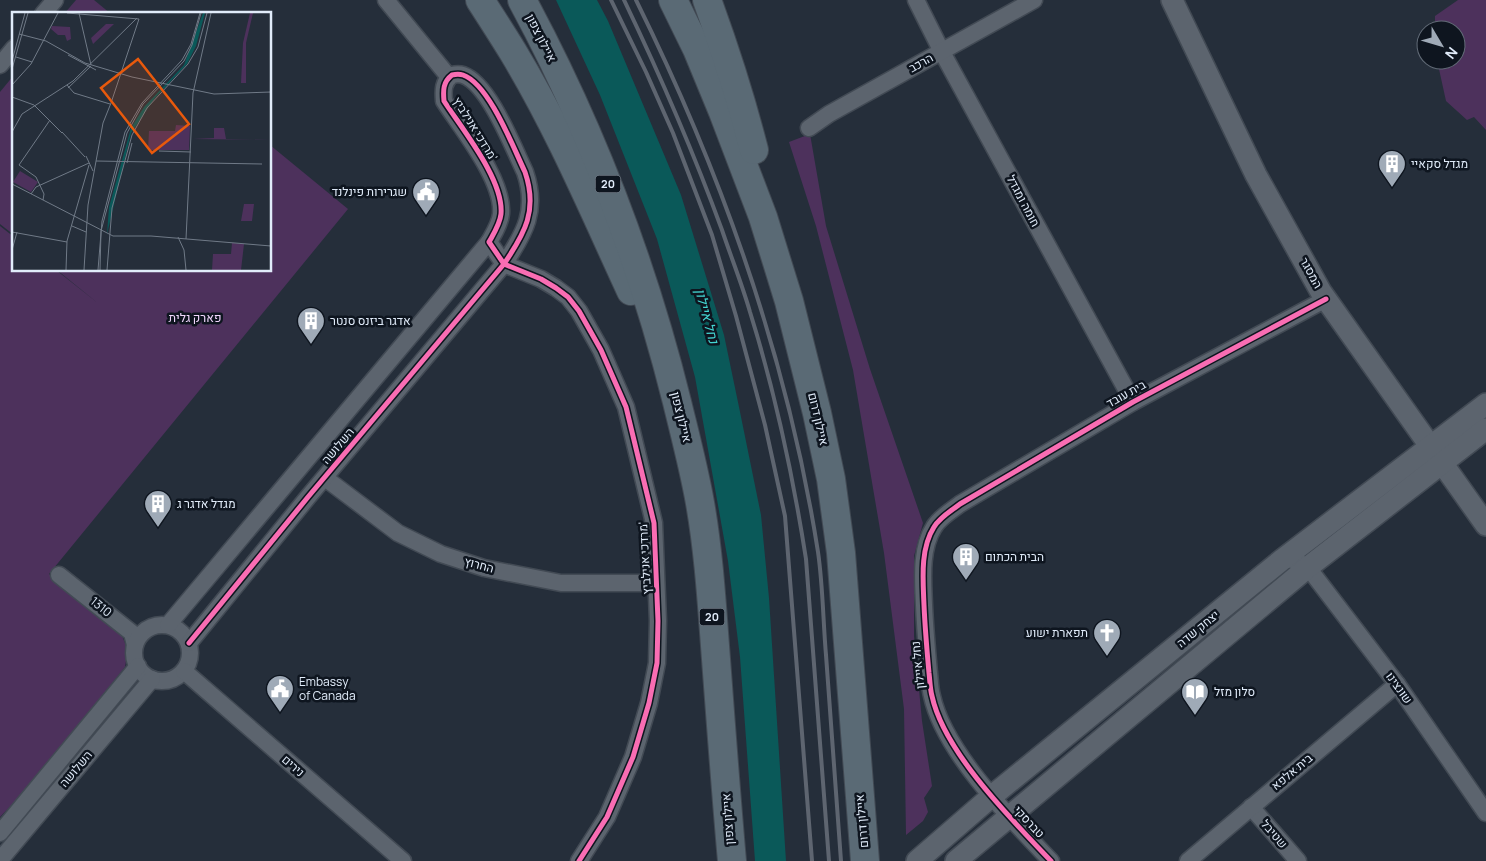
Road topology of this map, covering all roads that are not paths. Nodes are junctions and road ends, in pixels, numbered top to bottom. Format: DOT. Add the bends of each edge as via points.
graph roads {
  1 [pos="55,0"];
  2 [pos="386,0"];
  3 [pos="480,0"];
  4 [pos="522,0"];
  5 [pos="673,0"];
  6 [pos="707,0"];
  7 [pos="916,0"];
  8 [pos="1034,0"];
  9 [pos="1172,0"];
  10 [pos="45,12"];
  11 [pos="12,50"];
  12 [pos="942,52"];
  13 [pos="0,64"];
  14 [pos="449,77"];
  15 [pos="809,128"];
  16 [pos="489,242"];
  17 [pos="504,264"];
  18 [pos="1326,299"];
  19 [pos="795,324"];
  20 [pos="671,377"];
  21 [pos="1133,402"];
  22 [pos="1486,404"];
  23 [pos="1486,429"];
  24 [pos="1436,454"];
  25 [pos="325,478"];
  26 [pos="942,518"];
  27 [pos="1486,525"];
  28 [pos="1283,559"];
  29 [pos="1307,568"];
  30 [pos="59,575"];
  31 [pos="656,583"];
  32 [pos="88,597"];
  33 [pos="162,625"];
  34 [pos="189,643"];
  35 [pos="136,644"];
  36 [pos="138,666"];
  37 [pos="184,671"];
  38 [pos="152,679"];
  39 [pos="1396,684"];
  40 [pos="992,796"];
  41 [pos="1251,807"];
  42 [pos="1486,813"];
  43 [pos="1009,817"];
  44 [pos="0,834"];
  45 [pos="0,860"];
  46 [pos="402,861"];
  47 [pos="579,861"];
  48 [pos="732,861"];
  49 [pos="865,861"];
  50 [pos="916,861"];
  51 [pos="956,861"];
  52 [pos="1052,861"];
  53 [pos="1188,861"];
  54 [pos="1298,861"];
  1 -- 10 [label="street"];
  2 -- 14 [label="street"];
  3 -- 20 [label="highway" via="514,53 566,152"];
  4 -- 20 [label="highway, איילון צפון / 20" via="574,105 614,197 649,297"];
  5 -- 19 [label="highway, איילון דרום" via="703,64 752,187 777,258"];
  6 -- 19 [label="highway" via="746,116"];
  7 -- 12 [label="street, חומה ומגדל"];
  8 -- 12 [label="street, הרכב"];
  9 -- 18 [label="street, המסגר" via="1256,175"];
  11 -- 13 [label="street"];
  12 -- 15 [label="street, הרכב"];
  12 -- 21 [label="street, חומה ומגדל"];
  14 -- 16 [label="street, מרדכי אנילביץ'" via="443,90 444,101 487,167 501,199 498,226"];
  14 -- 17 [label="street, מרדכי אנילביץ'" via="464,75 482,90 525,172 529,218"];
  16 -- 17 [label="street"];
  16 -- 33 [label="street, השלושה"];
  17 -- 25 [label="street, השלושה"];
  17 -- 31 [label="street, מרדכי אנילביץ'" via="541,279 568,297 601,350 626,407 654,523"];
  18 -- 21 [label="street, בית עובד"];
  18 -- 24 [label="street, המסגר"];
  19 -- 49 [label="highway, איילון דרום" via="818,413 841,553"];
  20 -- 48 [label="highway, איילון צפון / 20" via="695,477 708,559"];
  21 -- 26 [label="street, בית עובד"];
  22 -- 24 [label="street, יצחק שדה"];
  23 -- 24 [label="street, יצחק שדה"];
  24 -- 27 [label="street, המסגר"];
  24 -- 28 [label="street, יצחק שדה"];
  24 -- 29 [label="street, יצחק שדה"];
  25 -- 31 [label="street, החרוץ" via="398,533 441,554 484,568 561,583"];
  25 -- 34 [label="street, השלושה"];
  26 -- 40 [label="street, נחל איילון" via="930,534 924,560 925,635 931,696 953,746"];
  28 -- 29 [label="street" via="1296,560"];
  28 -- 40 [label="street, יצחק שדה"];
  29 -- 39 [label="street, שונצינו"];
  29 -- 43 [label="street, יצחק שדה"];
  30 -- 32 [label="street, 1310"];
  31 -- 47 [label="street, מרדכי אנילביץ'" via="657,663 649,703 633,757 607,817"];
  32 -- 33 [label="street" via="138,621"];
  32 -- 35 [label="street, 1310" via="132,633"];
  33 -- 34 [label="street" via="177,628"];
  33 -- 35 [label="street" via="147,629"];
  34 -- 37 [label="street" via="191,653"];
  35 -- 36 [label="street"];
  36 -- 38 [label="street"];
  36 -- 44 [label="street, השלושה"];
  37 -- 38 [label="street" via="169,680"];
  37 -- 46 [label="street, נירים"];
  38 -- 45 [label="street, השלושה"];
  39 -- 41 [label="street, בית אלפא"];
  39 -- 42 [label="street, שונצינו"];
  40 -- 43 [label="street, טברסקי"];
  40 -- 50 [label="street, יצחק שדה"];
  41 -- 53 [label="street, בית אלפא"];
  41 -- 54 [label="street, שטיבל"];
  43 -- 51 [label="street, יצחק שדה"];
  43 -- 52 [label="street, טברסקי"];
}
